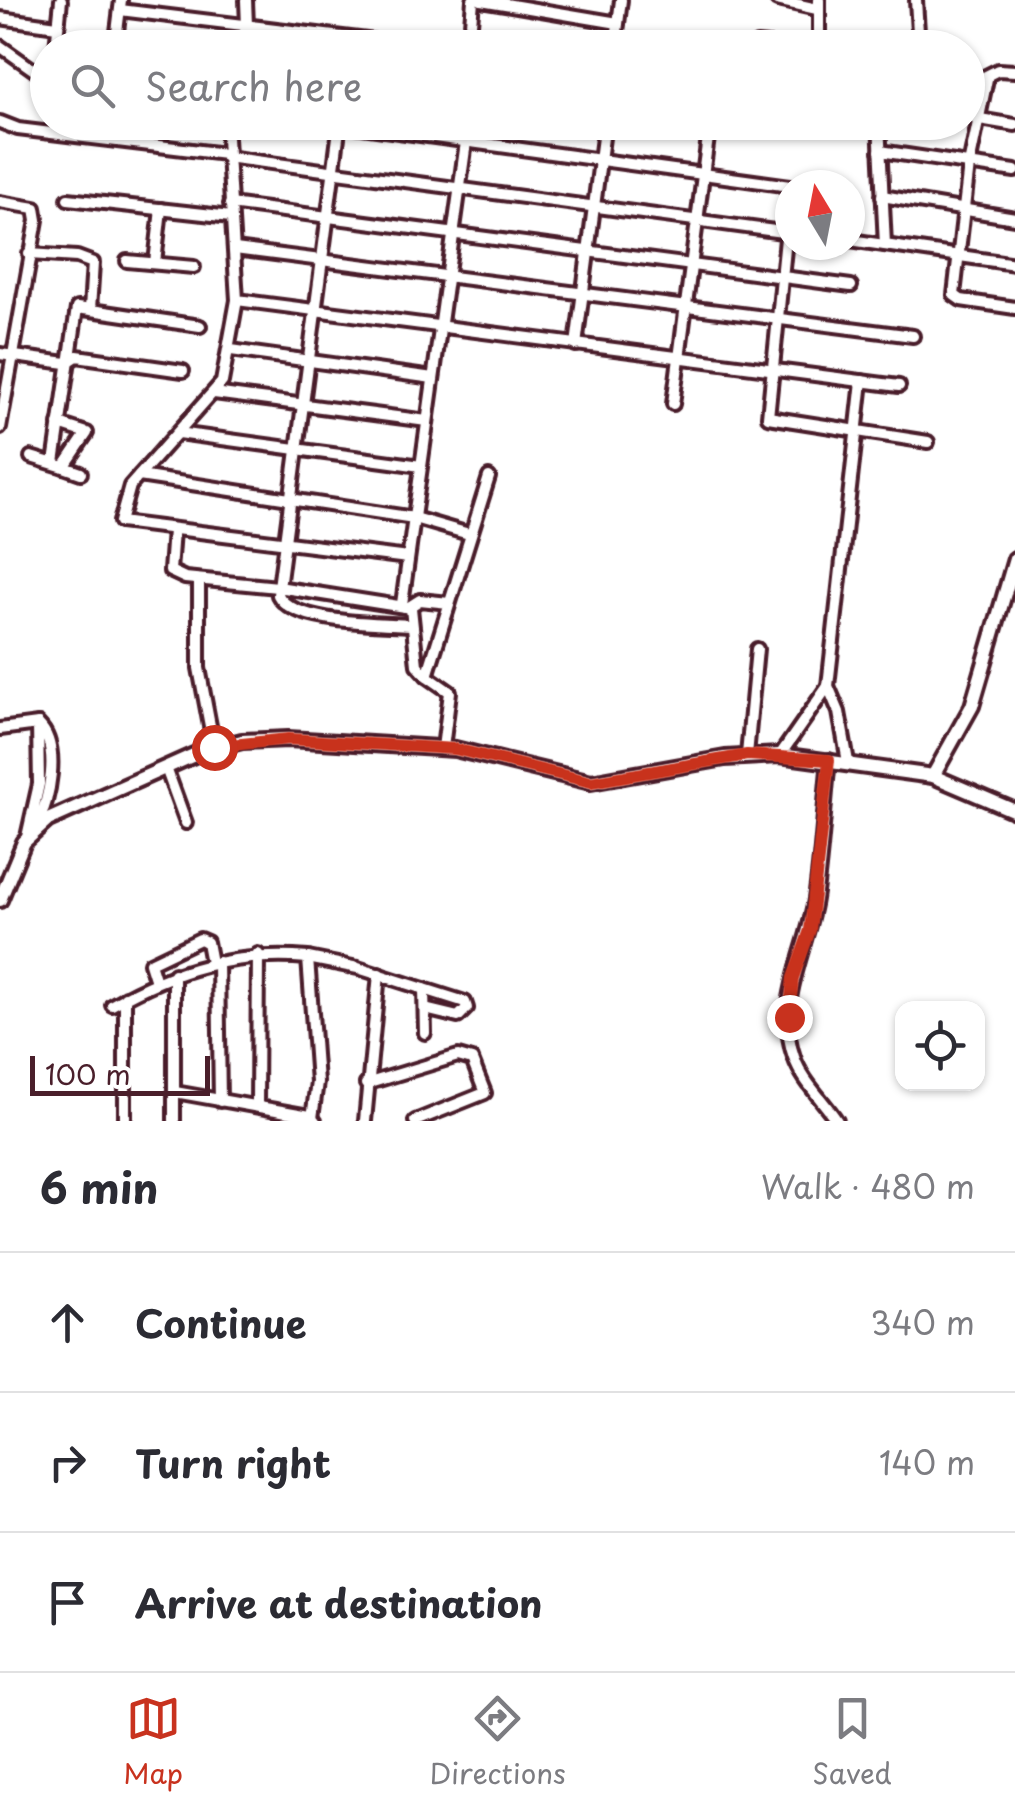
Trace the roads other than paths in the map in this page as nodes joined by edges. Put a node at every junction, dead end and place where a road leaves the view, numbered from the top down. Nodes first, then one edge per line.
1 (61, 0) edge
2 (246, 0) edge
3 (472, 0) edge
4 (482, 0) edge
5 (621, 0) edge
6 (777, 0) edge
7 (916, 0) edge
8 (120, 5) edge
9 (818, 5) edge
10 (0, 18) edge
11 (618, 23) junction
12 (57, 26) junction
13 (246, 26) junction
14 (57, 30) edge
15 (117, 30) edge
16 (245, 30) edge
17 (274, 30) edge
18 (470, 30) edge
19 (617, 30) edge
20 (819, 30) edge
21 (918, 30) edge
22 (2, 51) edge
23 (30, 69) edge
24 (1015, 72) edge
25 (987, 79) joint
26 (985, 85) edge
27 (985, 120) edge
28 (0, 122) edge
29 (1015, 125) edge
30 (30, 131) edge
31 (103, 140) edge
32 (226, 140) edge
33 (337, 140) edge
34 (455, 140) edge
35 (603, 140) edge
36 (708, 140) edge
37 (880, 140) edge
38 (971, 140) edge
39 (466, 142) junction
40 (880, 151) junction
41 (226, 156) junction
42 (600, 160) junction
43 (969, 165) junction
44 (333, 170) junction
45 (1015, 171) edge
46 (703, 175) junction
47 (775, 184) edge
48 (460, 187) junction
49 (882, 196) junction
50 (68, 198) dead end
51 (0, 202) edge
52 (230, 204) junction
53 (594, 206) junction
54 (161, 209) junction
55 (964, 209) junction
56 (232, 217) junction
57 (327, 217) junction
58 (1015, 218) edge
59 (698, 219) junction
60 (775, 231) edge
61 (453, 234) junction
62 (865, 242) edge
63 (880, 244) junction
64 (236, 249) junction
65 (588, 252) junction
66 (29, 254) junction
67 (957, 255) junction
68 (784, 260) edge
69 (128, 261) dead end
70 (321, 262) junction
71 (154, 263) junction
72 (1015, 264) edge
73 (692, 266) junction
74 (194, 267) dead end
75 (447, 278) junction
76 (782, 279) junction
77 (851, 286) dead end
78 (582, 295) junction
79 (237, 300) junction
80 (686, 308) junction
81 (1015, 308) edge
82 (90, 309) junction
83 (314, 312) junction
84 (776, 320) junction
85 (200, 326) dead end
86 (440, 328) junction
87 (913, 336) dead end
88 (576, 346) junction
89 (231, 350) junction
90 (5, 355) edge
91 (70, 358) junction
92 (679, 360) junction
93 (308, 361) junction
94 (774, 370) junction
95 (183, 371) dead end
96 (433, 378) junction
97 (862, 381) junction
98 (899, 386) dead end
99 (214, 393) junction
100 (673, 404) dead end
101 (302, 405) junction
102 (427, 421) junction
103 (60, 424) junction
104 (0, 428) edge
105 (856, 431) junction
106 (178, 433) junction
107 (928, 442) dead end
108 (296, 450) junction
109 (32, 457) dead end
110 (59, 465) junction
111 (421, 466) junction
112 (82, 473) dead end
113 (139, 476) junction
114 (489, 477) dead end
115 (290, 496) junction
116 (414, 518) junction
117 (172, 530) junction
118 (468, 534) junction
119 (284, 542) junction
120 (408, 558) junction
121 (1015, 559) edge
122 (200, 580) junction
123 (278, 587) junction
124 (449, 603) junction
125 (405, 605) junction
126 (412, 626) junction
127 (757, 648) dead end
128 (428, 676) junction
129 (828, 686) junction
130 (0, 729) edge
131 (214, 747) junction
132 (443, 748) junction
133 (747, 755) junction
134 (780, 755) junction
135 (829, 760) junction
136 (848, 762) junction
137 (166, 768) junction
138 (933, 776) junction
139 (1015, 811) edge
140 (186, 822) dead end
141 (32, 833) junction
142 (1, 896) edge
143 (258, 954) junction
144 (308, 958) junction
145 (215, 962) junction
146 (174, 974) junction
147 (378, 974) junction
148 (156, 982) junction
149 (424, 989) junction
150 (125, 997) junction
151 (112, 1005) dead end
152 (424, 1009) junction
153 (424, 1033) dead end
154 (366, 1084) junction
155 (175, 1092) junction
156 (220, 1102) junction
157 (257, 1104) junction
158 (314, 1119) edge
159 (125, 1121) edge
160 (174, 1121) edge
161 (365, 1121) edge
162 (416, 1121) edge
163 (837, 1121) edge

1 - 12 street
2 - 13 street
3 - 18 street
4 - 11 street
5 - 11 street
6 - 9 street
7 - 21 street
8 - 13 street
8 - 15 street
9 - 20 street
10 - 12 street
11 - 19 street
12 - 14 street
13 - 16 street
13 - 17 street
22 - 23 street
24 - 25 street
25 - 26 street
27 - 29 street
28 - 30 street
31 - 41 street
32 - 41 street
33 - 44 street
34 - 39 street
35 - 42 street
36 - 46 street
37 - 40 street
38 - 43 street
39 - 42 street
39 - 48 street
40 - 43 street
40 - 49 street
41 - 44 street
41 - 52 street
42 - 46 street
42 - 53 street
43 - 45 street
43 - 55 street
44 - 48 street
44 - 57 street
46 - 47 street
46 - 59 street
48 - 53 street
48 - 61 street
49 - 55 street
49 - 63 street
50 - 54 street
51 - 66 street
52 - 56 street
52 - 57 street
53 - 59 street
53 - 65 street
54 - 56 street
54 - 71 street
55 - 58 street
55 - 67 street
56 - 64 street
57 - 61 street
57 - 70 street
59 - 60 street
59 - 73 street
61 - 65 street
61 - 75 street
62 - 63 street
63 - 67 street
64 - 70 street
64 - 79 street
65 - 73 street
65 - 78 street
66 - 82 street
66 - 90 street
67 - 72 street
67 - 81 street
68 - 76 street
69 - 71 street
70 - 75 street
70 - 83 street
71 - 74 street
73 - 76 street
73 - 80 street
75 - 78 street
75 - 86 street
76 - 77 street
76 - 84 street
78 - 80 street
78 - 88 street
79 - 83 street
79 - 89 street
80 - 84 street
80 - 92 street
82 - 85 street
82 - 91 street
83 - 86 street
83 - 93 street
84 - 87 street
84 - 94 street
86 - 88 street
86 - 96 street
88 - 92 street
89 - 93 street
89 - 99 street
90 - 91 street
90 - 104 street
91 - 95 street
91 - 103 street
92 - 94 street
92 - 100 street
93 - 96 street
93 - 101 street
94 - 97 street
94 - 105 street
96 - 102 street
97 - 98 street
97 - 105 street
99 - 101 street
99 - 106 street
101 - 102 street
101 - 108 street
102 - 111 street
103 - 110 street
103 - 110 street
105 - 107 street
105 - 129 street
106 - 108 street
106 - 113 street
108 - 111 street
108 - 115 street
109 - 110 street
110 - 112 street
111 - 116 street
113 - 115 street
113 - 117 street
114 - 118 street
115 - 116 street
115 - 119 street
116 - 118 street
116 - 120 street
117 - 119 street
117 - 122 street
118 - 124 street
119 - 120 street
119 - 123 street
120 - 125 street
121 - 138 street
122 - 123 street
122 - 131 street
123 - 125 street
123 - 126 street
124 - 125 street
124 - 128 street
125 - 126 street
126 - 128 street
127 - 133 street
128 - 132 street
129 - 134 street
129 - 136 street
130 - 141 street
131 - 132 street
131 - 137 street
132 - 133 street
133 - 134 street
134 - 135 street
135 - 136 street
135 - 163 street
136 - 138 street
137 - 140 street
137 - 141 street
138 - 139 street
141 - 142 street
143 - 144 street
143 - 145 street
143 - 157 street
144 - 147 street
144 - 158 street
145 - 146 street
145 - 148 street
145 - 156 street
146 - 148 street
146 - 155 street
147 - 149 street
147 - 154 street
148 - 150 street
149 - 152 street
149 - 152 street
150 - 151 street
150 - 159 street
152 - 153 street
154 - 161 street
154 - 162 street
155 - 156 street
155 - 160 street
156 - 157 street
157 - 158 street

